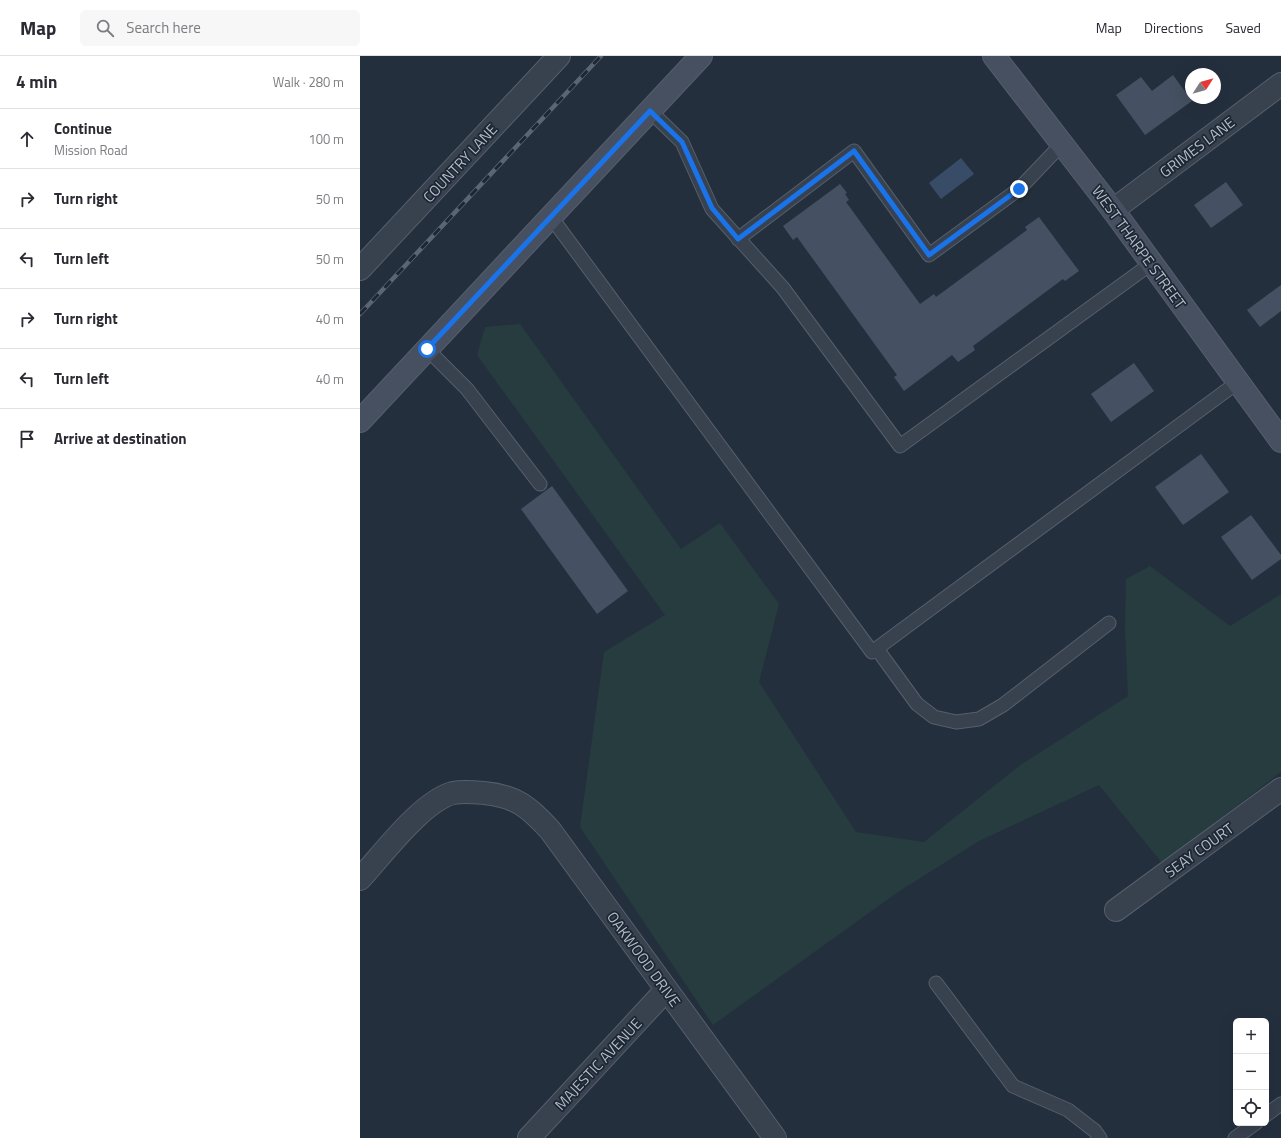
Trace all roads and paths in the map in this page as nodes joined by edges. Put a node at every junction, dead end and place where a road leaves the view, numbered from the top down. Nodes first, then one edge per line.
1 (559, 56) edge
2 (701, 56) edge
3 (994, 56) edge
4 (1281, 84) edge
5 (650, 111) junction
6 (1062, 144) junction
7 (1113, 210) junction
8 (551, 217) junction
9 (738, 239) junction
10 (1152, 263) junction
11 (360, 269) edge
12 (427, 349) junction
13 (1238, 382) junction
14 (360, 421) edge
15 (1281, 441) edge
16 (540, 484) dead end
17 (1109, 623) dead end
18 (877, 648) junction
19 (1281, 789) edge
20 (360, 879) edge
21 (1116, 910) dead end
22 (936, 983) dead end
23 (666, 990) junction
24 (1281, 1104) edge
25 (1269, 1113) edge
26 (1252, 1126) edge
27 (529, 1138) edge
28 (775, 1138) edge
29 (1100, 1138) edge
30 (1235, 1138) edge

1 - 11 street, COUNTRY LANE
2 - 5 main road
3 - 6 main road, WEST THARPE STREET
4 - 7 street, GRIMES LANE
5 - 8 main road
5 - 9 lane
6 - 7 main road, WEST THARPE STREET
6 - 9 lane
7 - 10 main road, WEST THARPE STREET
8 - 12 main road
8 - 18 lane
9 - 10 lane
10 - 13 main road, WEST THARPE STREET
12 - 14 main road
12 - 16 lane
13 - 15 main road, WEST THARPE STREET
13 - 18 lane
17 - 18 lane
19 - 21 street, SEAY COURT
20 - 23 street, OAKWOOD DRIVE
22 - 29 lane
23 - 27 street, MAJESTIC AVENUE
23 - 28 street, OAKWOOD DRIVE
24 - 25 lane
26 - 30 lane

